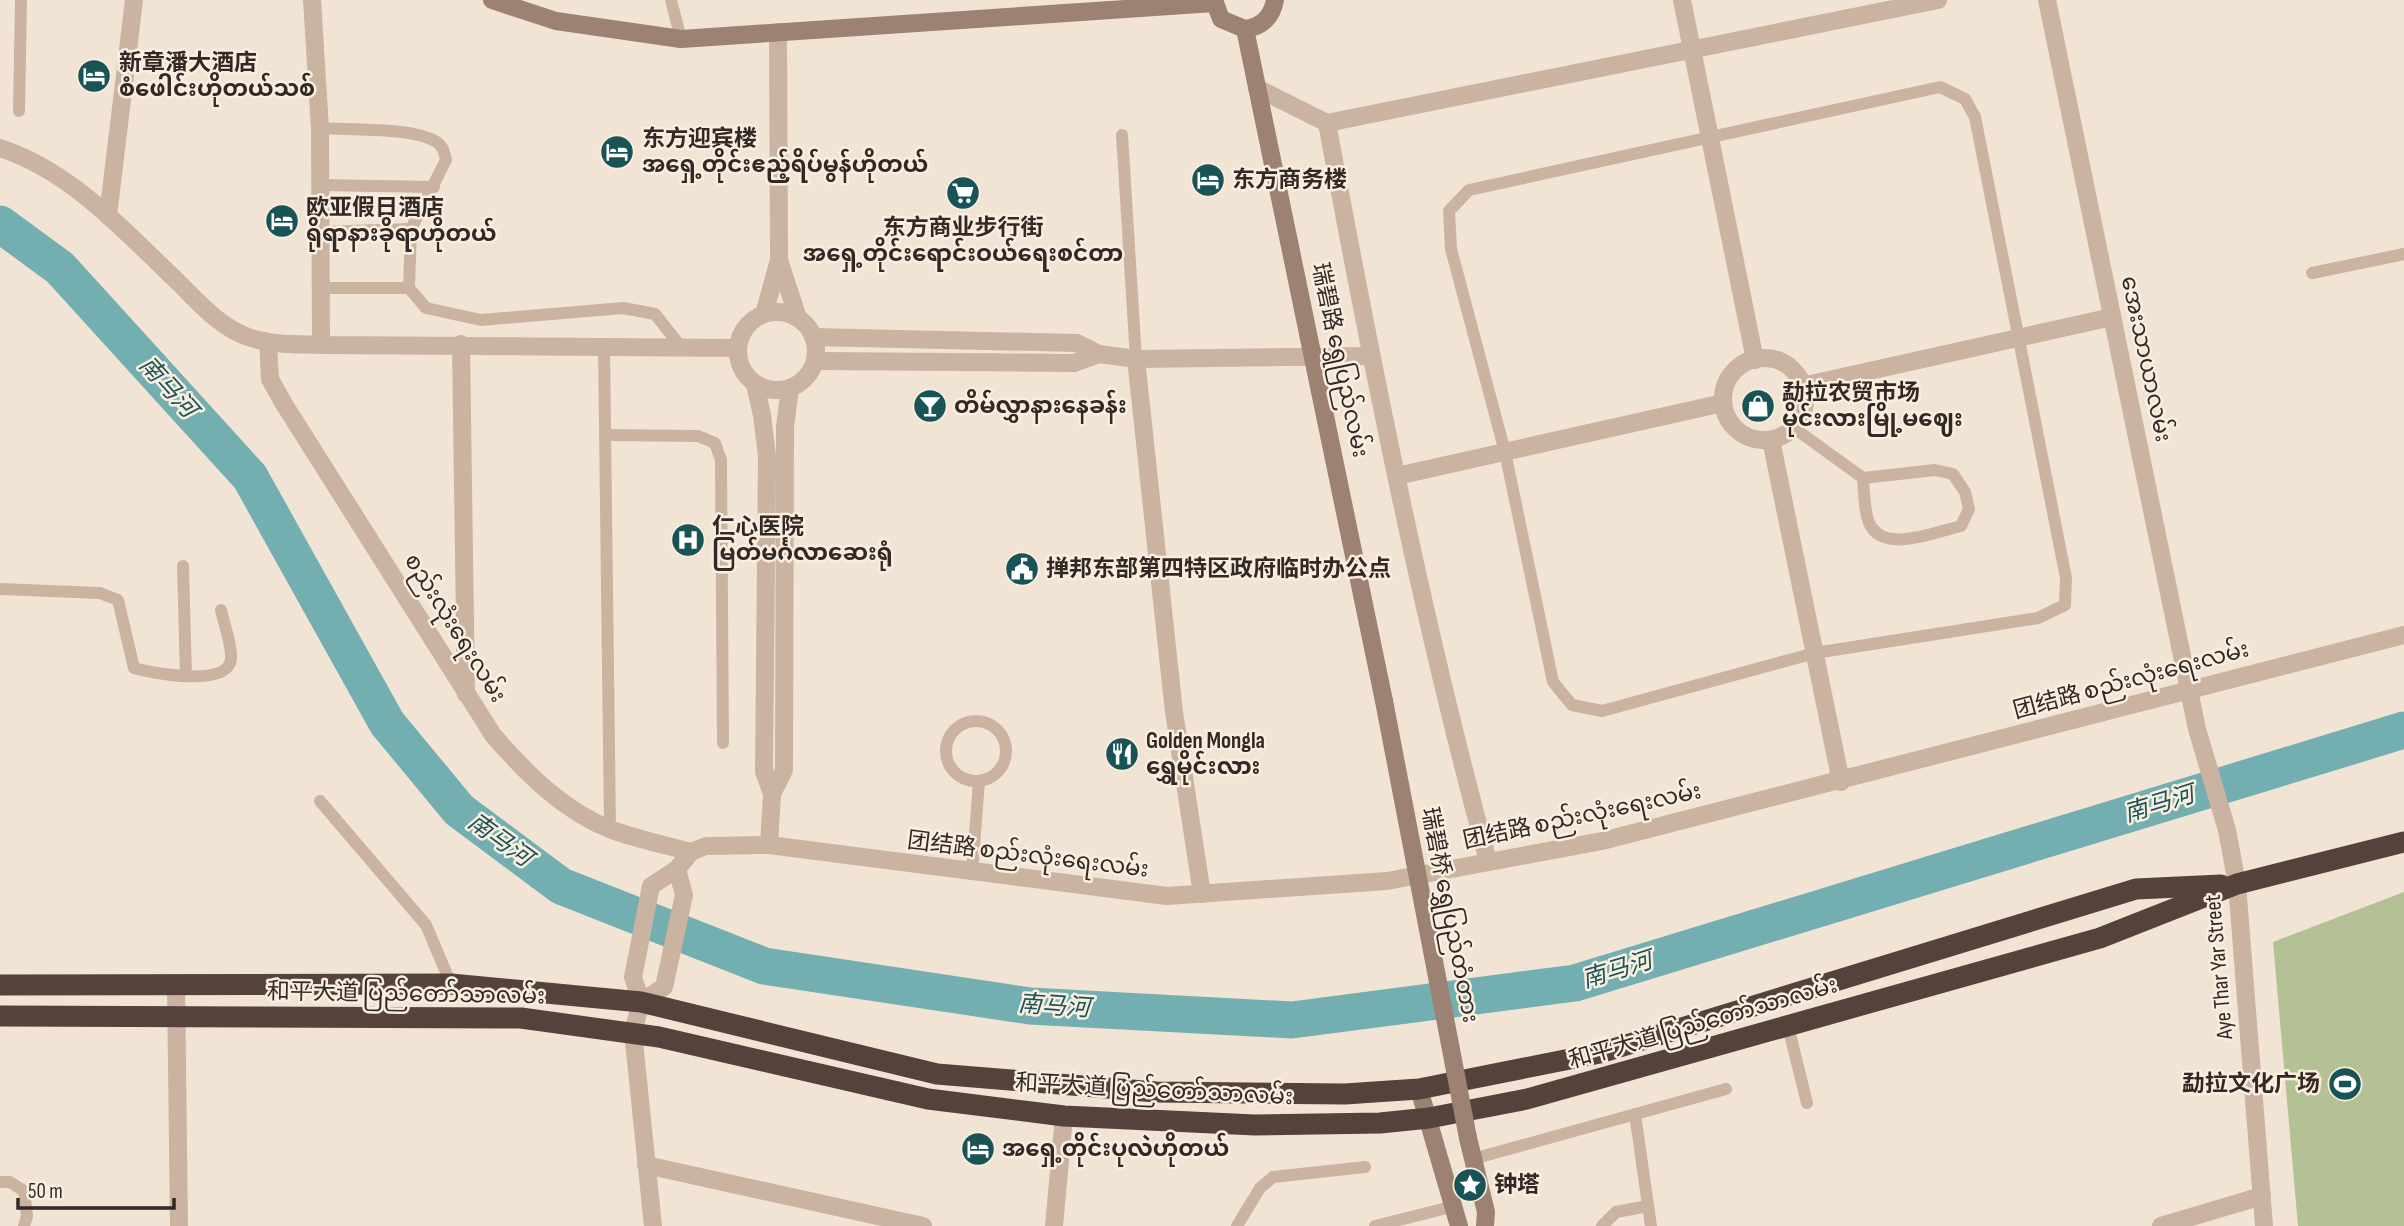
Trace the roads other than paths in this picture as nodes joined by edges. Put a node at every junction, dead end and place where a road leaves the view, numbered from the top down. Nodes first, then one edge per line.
1 (21, 0) edge
2 (134, 0) edge
3 (312, 0) edge
4 (492, 0) edge
5 (671, 0) edge
6 (1275, 0) edge
7 (1682, 0) edge
8 (1938, 0) edge
9 (2046, 0) edge
10 (1214, 2) edge
11 (1245, 29) junction
12 (778, 32) junction
13 (681, 39) junction
14 (1692, 50) junction
15 (1257, 88) junction
16 (19, 111) dead end
17 (1327, 123) junction
18 (320, 128) junction
19 (1122, 135) dead end
20 (1710, 139) junction
21 (0, 148) edge
22 (320, 185) junction
23 (434, 187) junction
24 (108, 216) junction
25 (411, 229) junction
26 (320, 232) junction
27 (2404, 254) edge
28 (779, 260) junction
29 (2312, 273) dead end
30 (321, 288) junction
31 (409, 288) junction
32 (764, 314) junction
33 (2112, 317) junction
34 (798, 318) junction
35 (813, 337) junction
36 (2021, 337) junction
37 (268, 342) junction
38 (461, 344) junction
39 (321, 345) junction
40 (604, 346) junction
41 (681, 347) junction
42 (738, 348) junction
43 (1099, 354) junction
44 (1314, 356) junction
45 (1370, 356) junction
46 (1136, 359) junction
47 (816, 360) junction
48 (1755, 360) junction
49 (755, 383) junction
50 (1802, 386) junction
51 (790, 388) junction
52 (1723, 403) junction
53 (1794, 428) junction
54 (605, 435) junction
55 (1772, 440) junction
56 (1505, 452) junction
57 (1397, 476) junction
58 (1863, 478) junction
59 (183, 566) dead end
60 (0, 589) edge
61 (221, 610) dead end
62 (2404, 635) edge
63 (1815, 653) junction
64 (186, 676) junction
65 (2189, 690) junction
66 (466, 696) junction
67 (1384, 701) joint
68 (2197, 729) joint
69 (723, 743) dead end
70 (979, 781) junction
71 (1841, 782) junction
72 (772, 794) junction
73 (320, 801) dead end
74 (610, 829) junction
75 (2404, 842) edge
76 (769, 845) junction
77 (691, 852) junction
78 (1488, 861) junction
79 (677, 869) junction
80 (972, 873) junction
81 (2237, 884) junction
82 (1202, 894) junction
83 (451, 984) junction
84 (0, 985) edge
85 (176, 986) junction
86 (642, 1002) junction
87 (0, 1016) edge
88 (179, 1017) junction
89 (1788, 1026) junction
90 (632, 1032) junction
91 (1419, 1089) junction
92 (1726, 1089) dead end
93 (1807, 1103) dead end
94 (1635, 1114) junction
95 (1064, 1116) junction
96 (1429, 1118) junction
97 (1473, 1159) junction
98 (646, 1165) junction
99 (1365, 1167) dead end
100 (0, 1182) edge
101 (2262, 1196) junction
102 (1648, 1206) junction
103 (1451, 1207) junction
104 (24, 1226) edge
105 (180, 1226) edge
106 (653, 1226) edge
107 (923, 1226) edge
108 (1054, 1226) edge
109 (1237, 1226) edge
110 (1375, 1226) edge
111 (1459, 1226) edge
112 (1485, 1226) edge
113 (1602, 1226) edge
114 (1651, 1226) edge
115 (2161, 1226) edge
116 (2264, 1226) edge

1 - 16 lane
2 - 24 street
3 - 18 street
4 - 13 street
5 - 13 lane
6 - 11 street
7 - 14 street
8 - 14 street
9 - 33 street, အေးသာယာလမ်း
10 - 11 street
10 - 12 street
11 - 15 street, 瑞碧路 ရွှေပြည်လမ်း
12 - 13 street
12 - 28 street
14 - 17 street
14 - 20 street
15 - 17 street
15 - 44 street, 瑞碧路 ရွှေပြည်လမ်း
17 - 45 street
18 - 22 street
18 - 23 lane
19 - 46 lane
20 - 36 lane
20 - 48 street
20 - 56 lane
21 - 24 street
22 - 23 lane
22 - 26 street
23 - 25 lane
24 - 37 street
25 - 26 lane
25 - 31 lane
26 - 30 street
27 - 29 lane
28 - 32 street
28 - 34 street
30 - 31 lane
30 - 39 street
31 - 41 lane
32 - 34 street
32 - 42 street
33 - 36 street
33 - 65 street, အေးသာယာလမ်း
34 - 35 street
35 - 43 street
35 - 47 street
36 - 50 street
36 - 63 lane
37 - 39 street
37 - 66 street, စည်းလုံးရေးလမ်း
38 - 39 street
38 - 40 street
38 - 66 street
40 - 41 street
40 - 54 lane
41 - 42 street
42 - 49 street
43 - 46 street
43 - 47 street
44 - 45 street
44 - 46 street
44 - 67 street, 瑞碧路 ရွှေပြည်လမ်း
45 - 57 street
46 - 82 street
47 - 51 street
48 - 50 street
48 - 52 street
49 - 51 street
49 - 72 street
50 - 53 street
51 - 72 street
52 - 55 street
52 - 56 street
53 - 55 street
53 - 58 lane
54 - 69 lane
54 - 74 lane
55 - 63 street
56 - 57 street
56 - 63 lane
57 - 78 street
58 - 58 lane
59 - 64 lane
60 - 64 lane
61 - 64 lane
62 - 65 street, 团结路 စည်းလုံးရေးလမ်း
63 - 71 street
65 - 68 street, အေးသာယာလမ်း
65 - 71 street, 团结路 စည်းလုံးရေးလမ်း
66 - 74 street, စည်းလုံးရေးလမ်း
67 - 97 street, 瑞碧桥 ရွှေပြည်တံတား, bridge
68 - 81 street, Aye Thar Yar Street
70 - 70 lane
70 - 80 lane
71 - 78 street, 团结路 စည်းလုံးရေးလမ်း
72 - 76 street
73 - 83 lane
74 - 77 street, စည်းလုံးရေးလမ်း
75 - 81 highway, 和平大道 ပြည်တော်သာလမ်း
76 - 77 street, 团结路 စည်းလုံးရေးလမ်း
76 - 80 street, 团结路 စည်းလုံးရေးလမ်း
77 - 79 street
78 - 82 street, 团结路 စည်းလုံးရေးလမ်း
79 - 86 street
79 - 86 street
80 - 82 street, 团结路 စည်းလုံးရေးလမ်း
81 - 89 highway, 和平大道 ပြည်တော်သာလမ်း
81 - 91 highway, 和平大道 ပြည်တော်သာလမ်း
81 - 101 street, Aye Thar Yar Street
83 - 85 highway, 和平大道 ပြည်တော်သာလမ်း
83 - 86 highway, 和平大道 ပြည်တော်သာလမ်း
84 - 85 highway, 和平大道 ပြည်တော်သာလမ်း
85 - 88 street
86 - 90 street
86 - 91 highway, 和平大道 ပြည်တော်သာလမ်း
87 - 88 highway, 和平大道 ပြည်တော်သာလမ်း
88 - 90 highway, 和平大道 ပြည်တော်သာလမ်း
88 - 105 street
89 - 93 lane
89 - 96 highway, 和平大道 ပြည်တော်သာလမ်း
90 - 95 highway, 和平大道 ပြည်တော်သာလမ်း
90 - 98 street
91 - 96 street
92 - 94 lane
94 - 97 lane
94 - 102 lane
95 - 96 highway, 和平大道 ပြည်တော်သာလမ်း
95 - 108 street
96 - 103 street
97 - 112 street
98 - 106 street
98 - 107 street
99 - 109 lane
100 - 104 lane
101 - 115 street
101 - 116 street, Aye Thar Yar Street
102 - 113 lane
102 - 114 lane
103 - 110 lane
103 - 111 street

